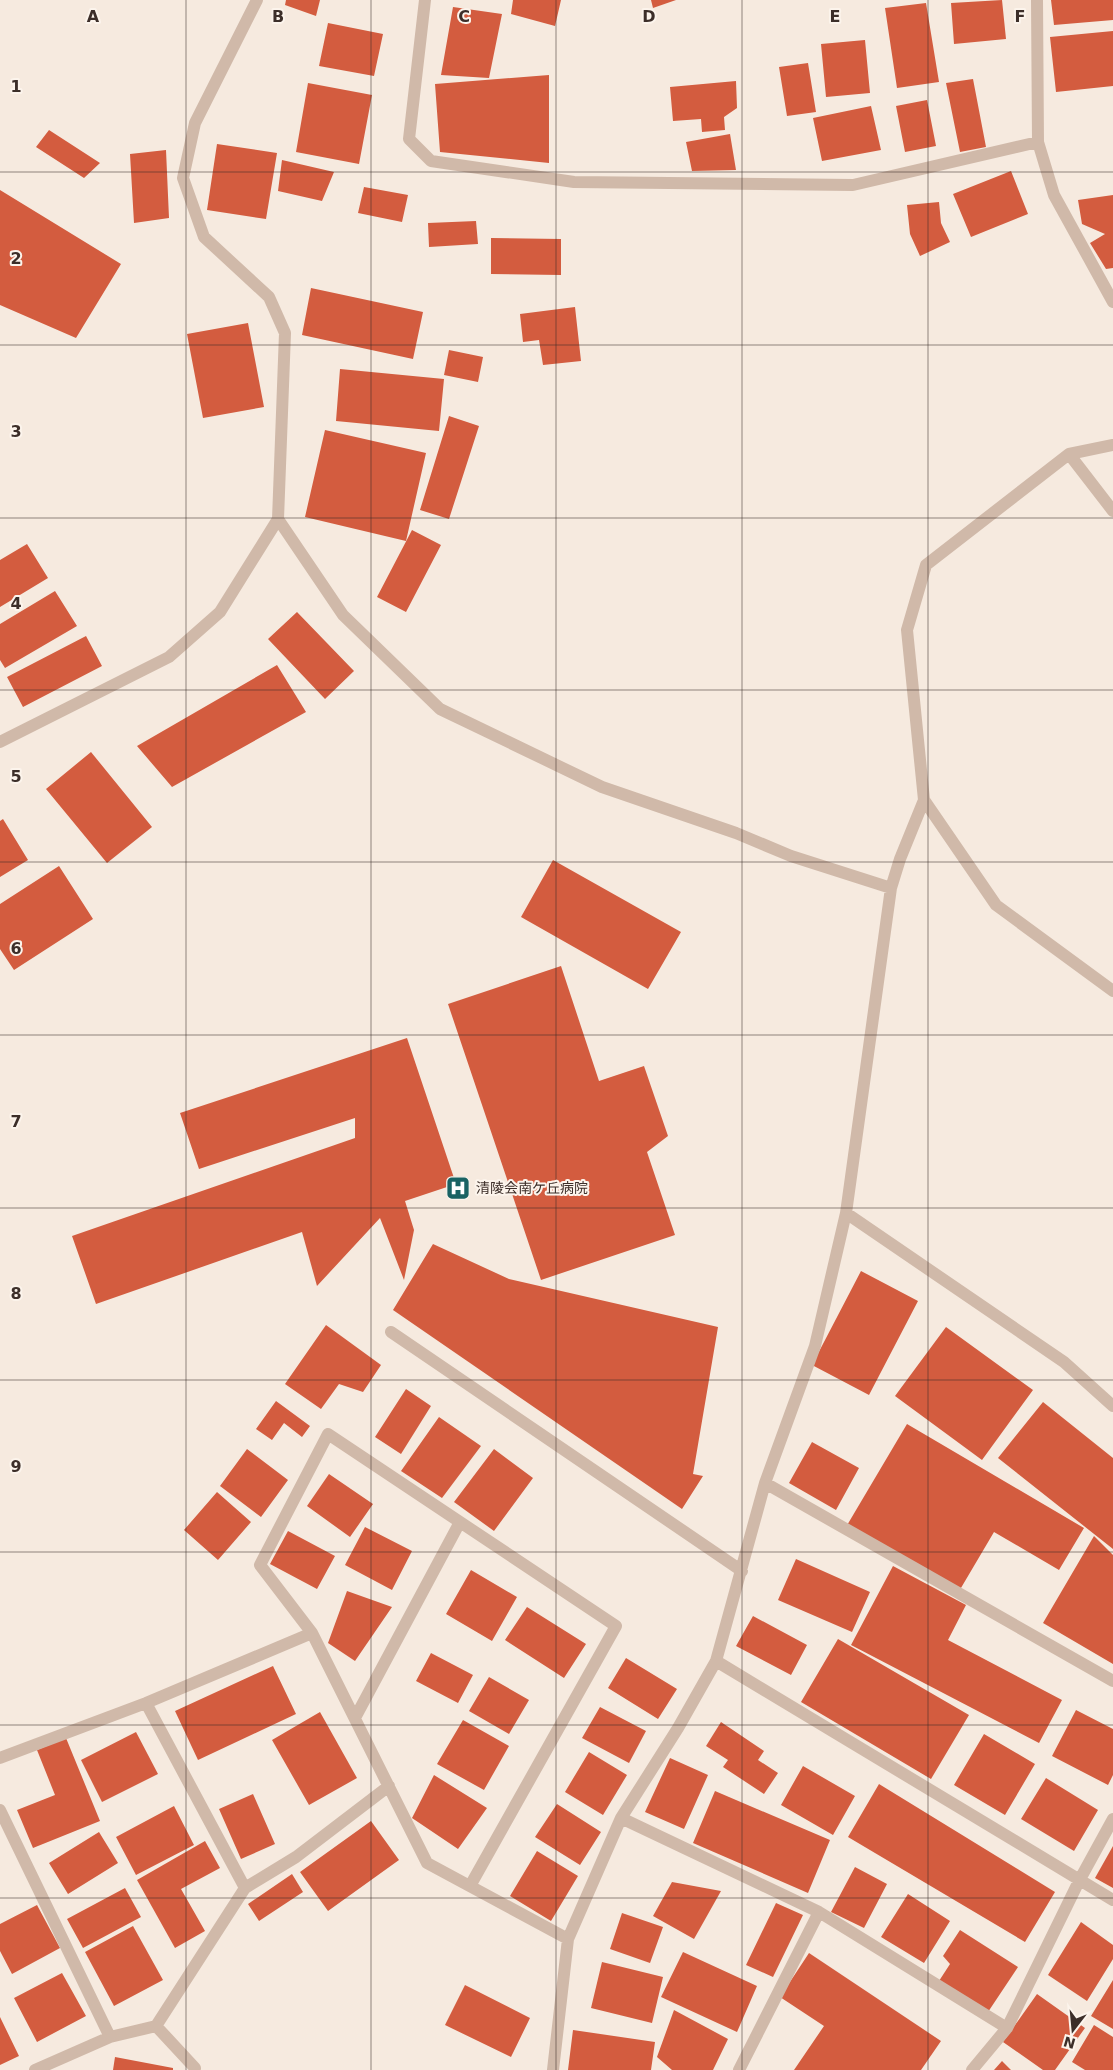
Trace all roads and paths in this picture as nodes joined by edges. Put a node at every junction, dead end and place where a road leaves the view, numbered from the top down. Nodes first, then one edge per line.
1 (257, 0) edge
2 (425, 0) edge
3 (1037, 0) edge
4 (1038, 142) junction
5 (1113, 302) edge
6 (1113, 446) edge
7 (1069, 454) junction
8 (1113, 511) edge
9 (278, 519) junction
10 (0, 742) edge
11 (924, 800) junction
12 (891, 888) junction
13 (1113, 990) edge
14 (846, 1213) junction
15 (391, 1332) dead end
16 (1113, 1406) edge
17 (765, 1483) junction
18 (460, 1522) junction
19 (742, 1570) junction
20 (312, 1633) junction
21 (716, 1661) junction
22 (1113, 1682) edge
23 (146, 1703) junction
24 (355, 1718) junction
25 (0, 1758) edge
26 (389, 1786) junction
27 (0, 1810) edge
28 (621, 1818) junction
29 (1113, 1819) edge
30 (1079, 1881) junction
31 (470, 1886) junction
32 (245, 1888) junction
33 (1113, 1900) edge
34 (819, 1912) junction
35 (568, 1939) junction
36 (156, 2026) junction
37 (1007, 2028) junction
38 (110, 2037) junction
39 (195, 2069) edge
40 (35, 2070) edge
41 (554, 2070) edge
42 (739, 2070) edge
43 (972, 2070) edge

1 - 9 street
2 - 4 street
3 - 4 street
4 - 5 street
6 - 7 street
7 - 8 street
7 - 11 street
9 - 10 street
9 - 12 street
11 - 12 street
11 - 13 street
12 - 14 street
14 - 16 street
14 - 17 street
15 - 19 street
17 - 19 street
17 - 22 street
18 - 20 street
18 - 24 street
18 - 31 street
19 - 21 street
20 - 23 street
20 - 24 street
21 - 28 street
21 - 30 street
23 - 25 street
23 - 32 street
24 - 26 street
26 - 31 street
26 - 32 street
27 - 38 street
28 - 34 street
28 - 35 street
29 - 30 street
30 - 33 street
30 - 37 street
31 - 35 street
32 - 36 street
34 - 37 street
34 - 42 street
35 - 41 street
36 - 38 street
36 - 39 street
37 - 43 street
38 - 40 street

